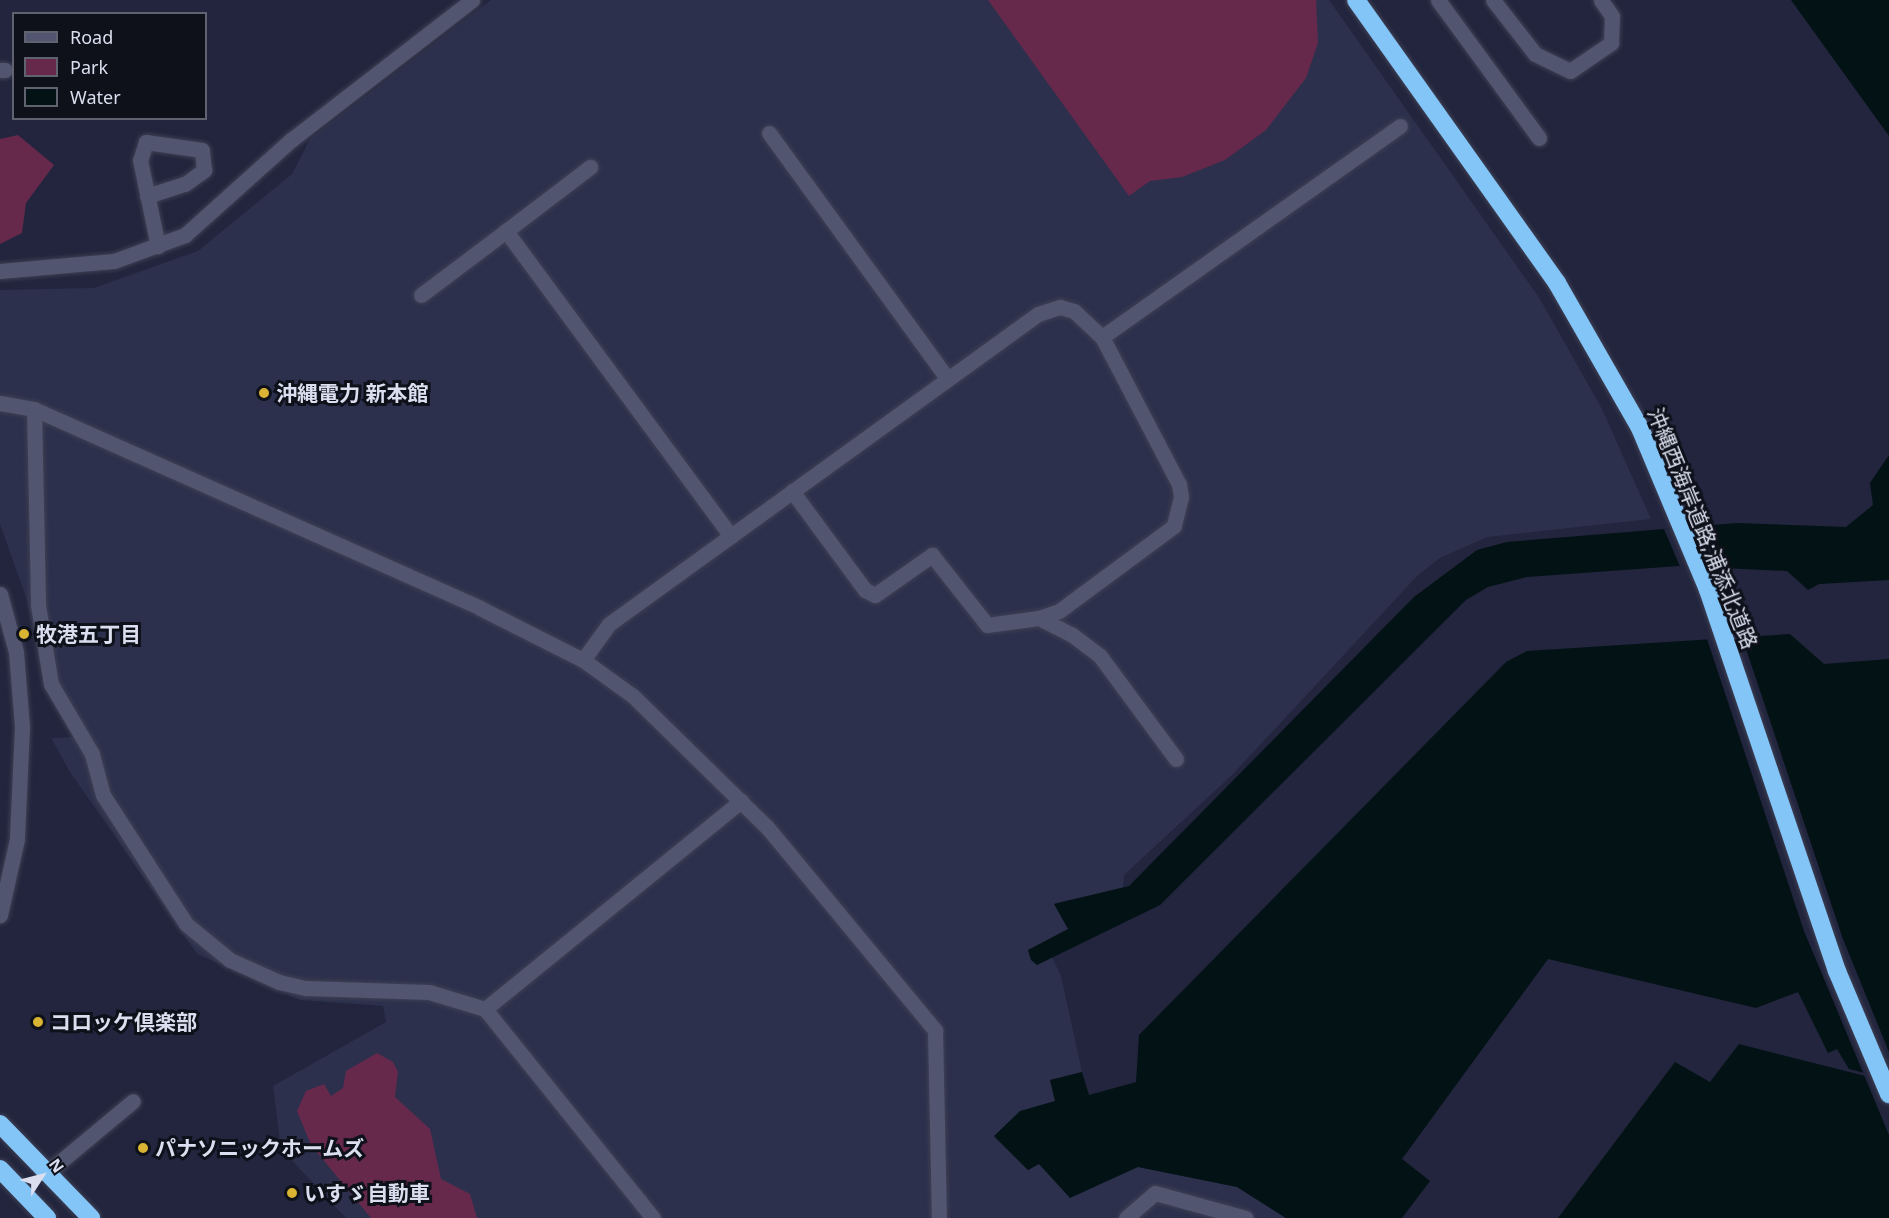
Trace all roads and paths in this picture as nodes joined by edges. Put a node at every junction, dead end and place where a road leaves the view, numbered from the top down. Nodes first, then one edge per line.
1 (472, 0) edge
2 (1356, 0) edge
3 (1438, 0) edge
4 (1493, 0) edge
5 (1601, 0) edge
6 (1400, 126) dead end
7 (769, 133) dead end
8 (1539, 138) dead end
9 (590, 167) dead end
10 (147, 196) junction
11 (506, 231) junction
12 (158, 246) junction
13 (0, 271) edge
14 (421, 294) dead end
15 (1102, 337) junction
16 (948, 379) junction
17 (0, 403) edge
18 (34, 409) junction
19 (792, 491) junction
20 (731, 536) junction
21 (0, 594) edge
22 (1039, 618) junction
23 (583, 660) junction
24 (1176, 759) dead end
25 (741, 801) junction
26 (0, 915) edge
27 (485, 1009) junction
28 (1889, 1094) edge
29 (133, 1101) dead end
30 (0, 1124) edge
31 (0, 1169) edge
32 (49, 1171) junction
33 (83, 1215) edge
34 (46, 1218) edge
35 (653, 1218) edge
36 (939, 1218) edge
37 (1126, 1218) edge
38 (1246, 1218) edge

1 - 12 street
2 - 28 highway, 沖縄西海岸道路;浦添北道路
3 - 8 street
4 - 5 street
6 - 15 street
7 - 16 street
9 - 11 street
10 - 10 street
10 - 12 street
11 - 14 street
11 - 20 street
12 - 13 street
15 - 16 street
15 - 22 street
16 - 19 street
17 - 18 street
18 - 23 street
18 - 27 street
19 - 20 street
19 - 22 street
20 - 23 street
21 - 26 street
22 - 24 street
23 - 25 street
25 - 27 street
25 - 36 street
27 - 35 street
29 - 32 street
30 - 32 highway
31 - 34 highway
32 - 33 highway
37 - 38 street

